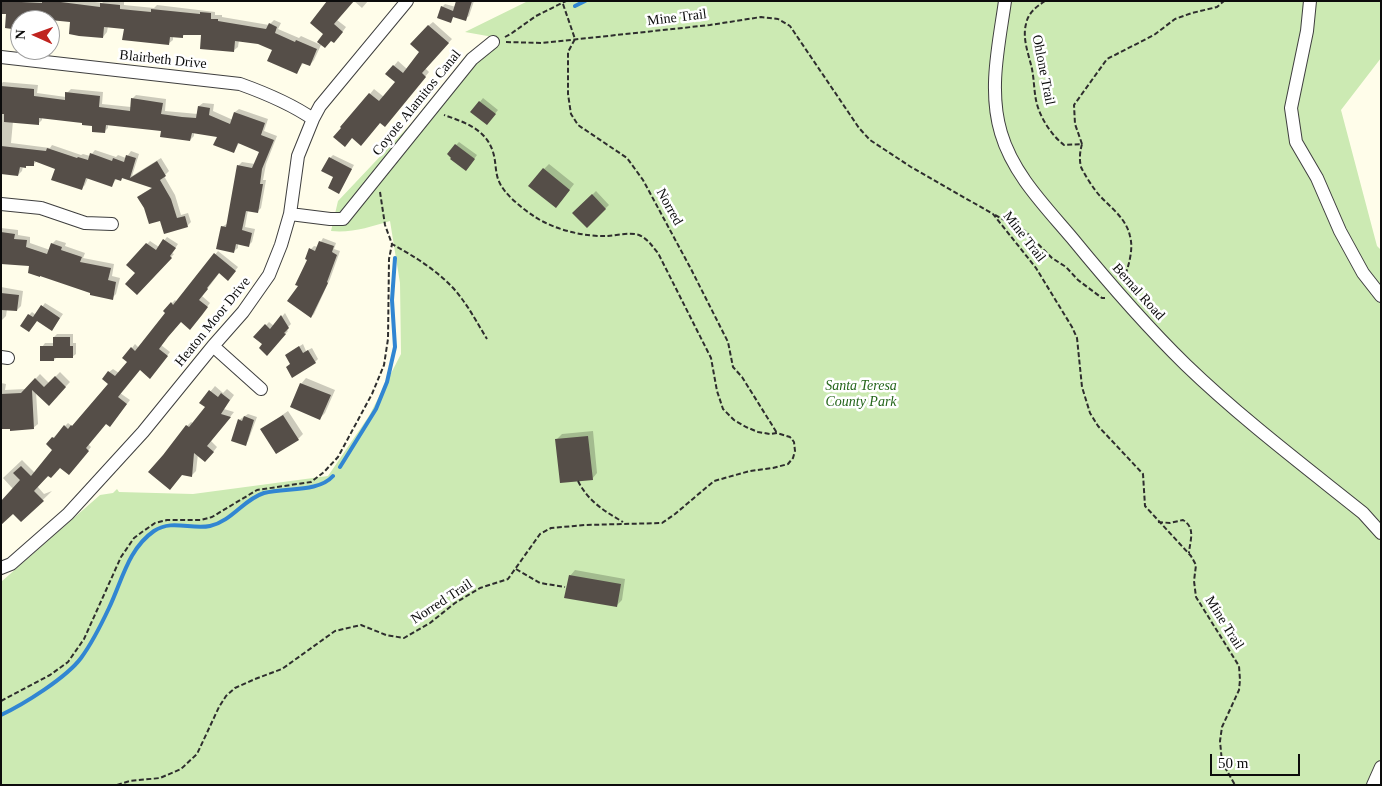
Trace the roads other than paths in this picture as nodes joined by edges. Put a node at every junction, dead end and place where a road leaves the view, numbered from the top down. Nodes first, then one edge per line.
1 (407, 1) edge
2 (1006, 1) edge
3 (1310, 1) edge
4 (493, 42) road end
5 (1, 57) edge
6 (313, 119) junction
7 (1, 204) edge
8 (290, 214) junction
9 (112, 224) dead end
10 (1381, 296) edge
11 (213, 346) junction
12 (261, 390) dead end
13 (1381, 533) edge
14 (1, 568) edge
15 (1381, 767) edge
16 (1373, 785) edge

1 - 6 street, Heaton Moor Drive
2 - 13 street, Bernal Road
3 - 10 street
4 - 8 street, Coyote Alamitos Canal
5 - 6 street, Blairbeth Drive
6 - 8 street, Heaton Moor Drive
7 - 9 street
8 - 11 street, Heaton Moor Drive
11 - 12 street
11 - 14 street, Heaton Moor Drive
15 - 16 street

